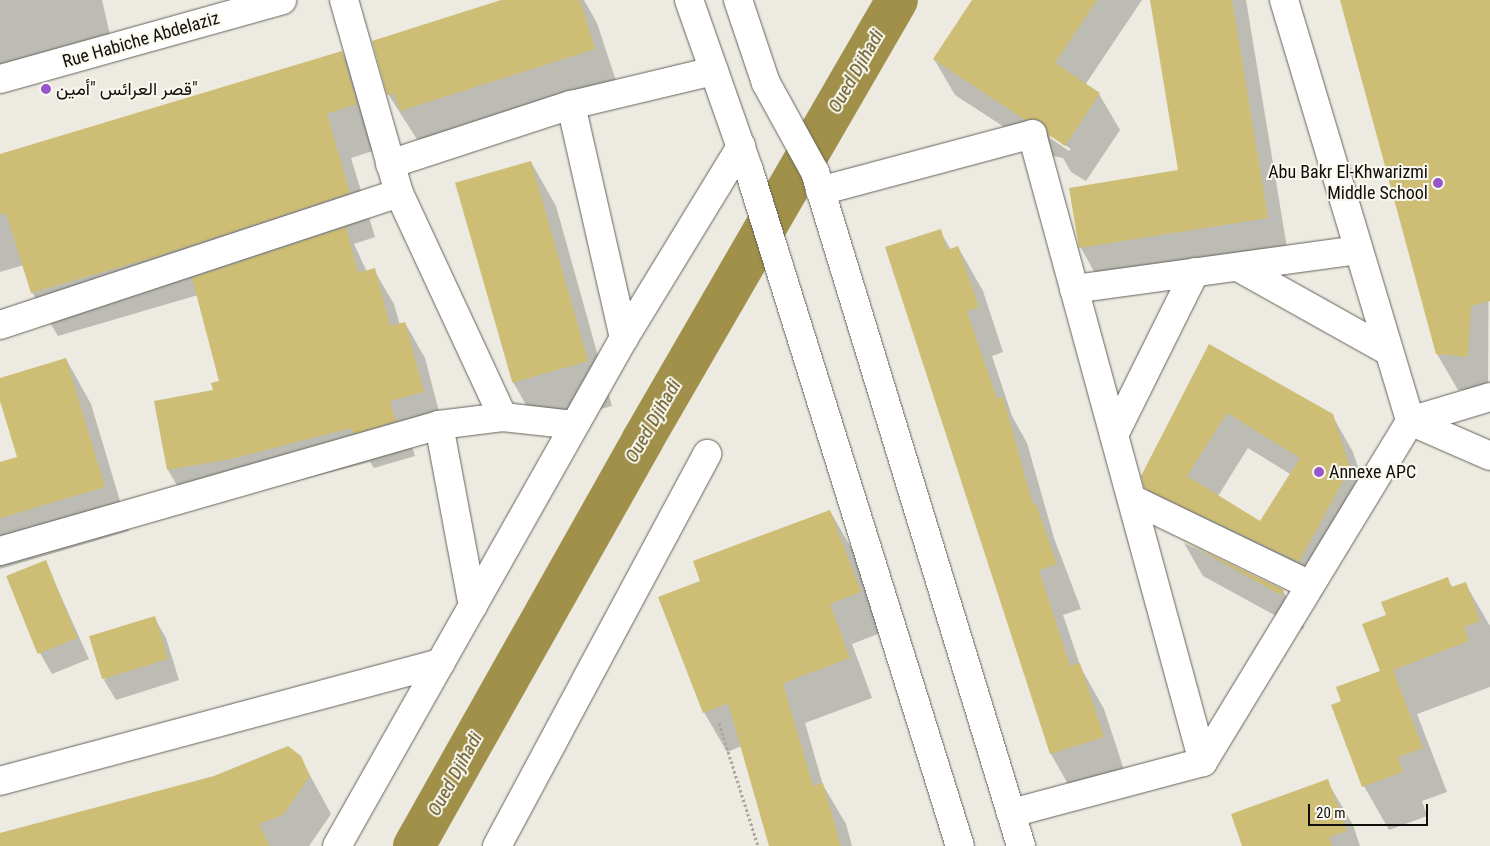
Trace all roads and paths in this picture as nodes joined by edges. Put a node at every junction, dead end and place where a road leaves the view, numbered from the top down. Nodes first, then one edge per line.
1 (282, 0) edge
2 (344, 0) edge
3 (689, 0) edge
4 (738, 0) edge
5 (1284, 0) edge
6 (714, 71) junction
7 (0, 79) edge
8 (571, 105) junction
9 (745, 158) junction
10 (390, 164) junction
11 (818, 181) junction
12 (400, 193) junction
13 (1358, 250) junction
14 (1238, 267) junction
15 (1195, 272) junction
16 (1074, 289) junction
17 (0, 325) edge
18 (624, 338) junction
19 (1388, 351) junction
20 (1490, 397) edge
21 (504, 417) junction
22 (1410, 422) junction
23 (439, 425) junction
24 (574, 425) junction
25 (1114, 435) junction
26 (707, 454) dead end
27 (1490, 456) edge
28 (1132, 499) junction
29 (0, 551) edge
30 (1310, 585) junction
31 (473, 606) junction
32 (440, 663) junction
33 (719, 723) dead end
34 (1202, 762) junction
35 (0, 781) edge
36 (1011, 813) junction
37 (337, 846) edge
38 (497, 846) edge
39 (758, 846) edge
40 (960, 846) edge
41 (1021, 846) edge

1 - 7 street, Rue Habiche Abdelaziz
2 - 10 street
3 - 6 street
4 - 11 street
5 - 13 street
6 - 8 street
6 - 9 street
8 - 10 street
8 - 18 street
9 - 18 street
9 - 40 street
10 - 12 street
11 - 16 street
11 - 36 street
12 - 17 street
12 - 21 street
13 - 14 street
13 - 19 street
14 - 15 street
14 - 19 street
15 - 16 street
15 - 25 street
16 - 25 street
18 - 24 street
19 - 22 street
20 - 22 street
21 - 23 street
21 - 24 street
22 - 27 street
22 - 30 street
23 - 29 street
23 - 31 street
24 - 31 street
25 - 28 street
26 - 38 street
28 - 30 street
28 - 34 street
30 - 34 street
31 - 32 street
32 - 35 street
32 - 37 street
33 - 39 path
34 - 36 street
36 - 41 street

